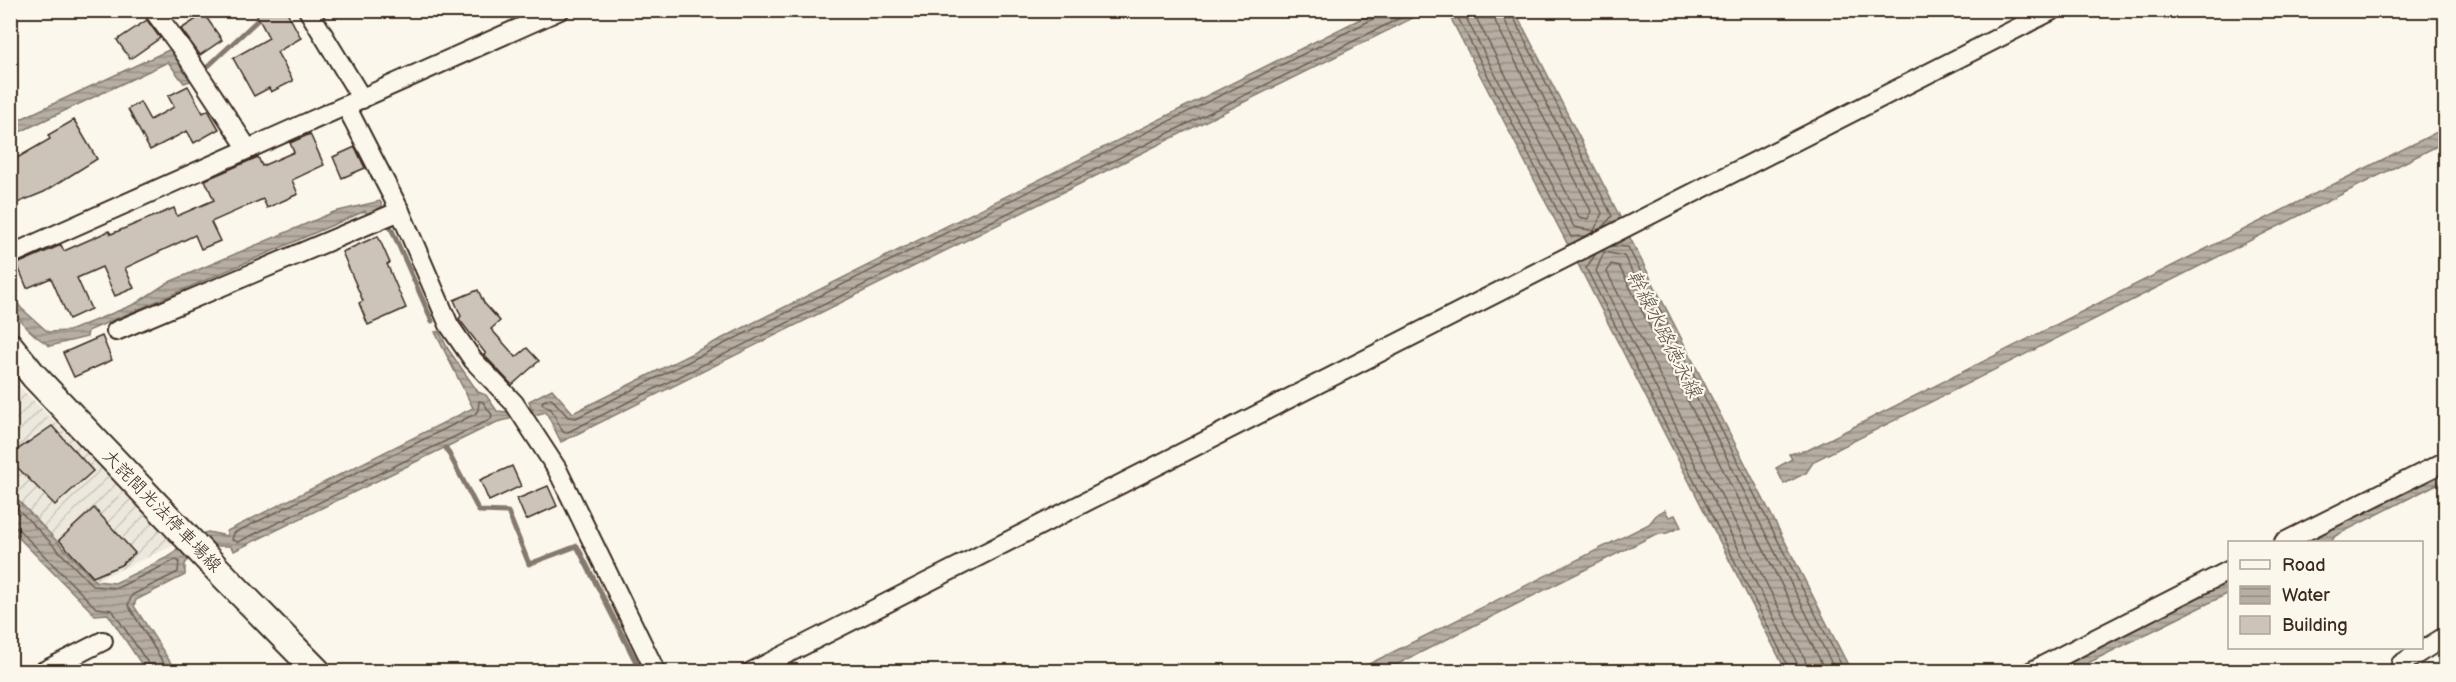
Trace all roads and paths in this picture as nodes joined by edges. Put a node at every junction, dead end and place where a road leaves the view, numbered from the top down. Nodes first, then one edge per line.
1 (153, 10) edge
2 (308, 10) edge
3 (560, 10) edge
4 (2053, 10) edge
5 (354, 103) junction
6 (248, 149) junction
7 (400, 211) junction
8 (10, 255) edge
9 (116, 331) dead end
10 (10, 346) edge
11 (2445, 461) edge
12 (2288, 541) edge
13 (2228, 571) edge
14 (2445, 636) edge
15 (103, 641) dead end
16 (2401, 664) dead end
17 (42, 672) edge
18 (318, 672) edge
19 (656, 672) edge
20 (751, 672) edge
21 (2030, 672) edge

1 - 6 street
2 - 5 street
3 - 5 street
4 - 20 street
5 - 6 street
5 - 7 street
6 - 8 street
7 - 9 street
7 - 19 street
10 - 18 main road, 大詫間光法停車場線
11 - 12 street
13 - 21 street
14 - 16 street
15 - 17 street

